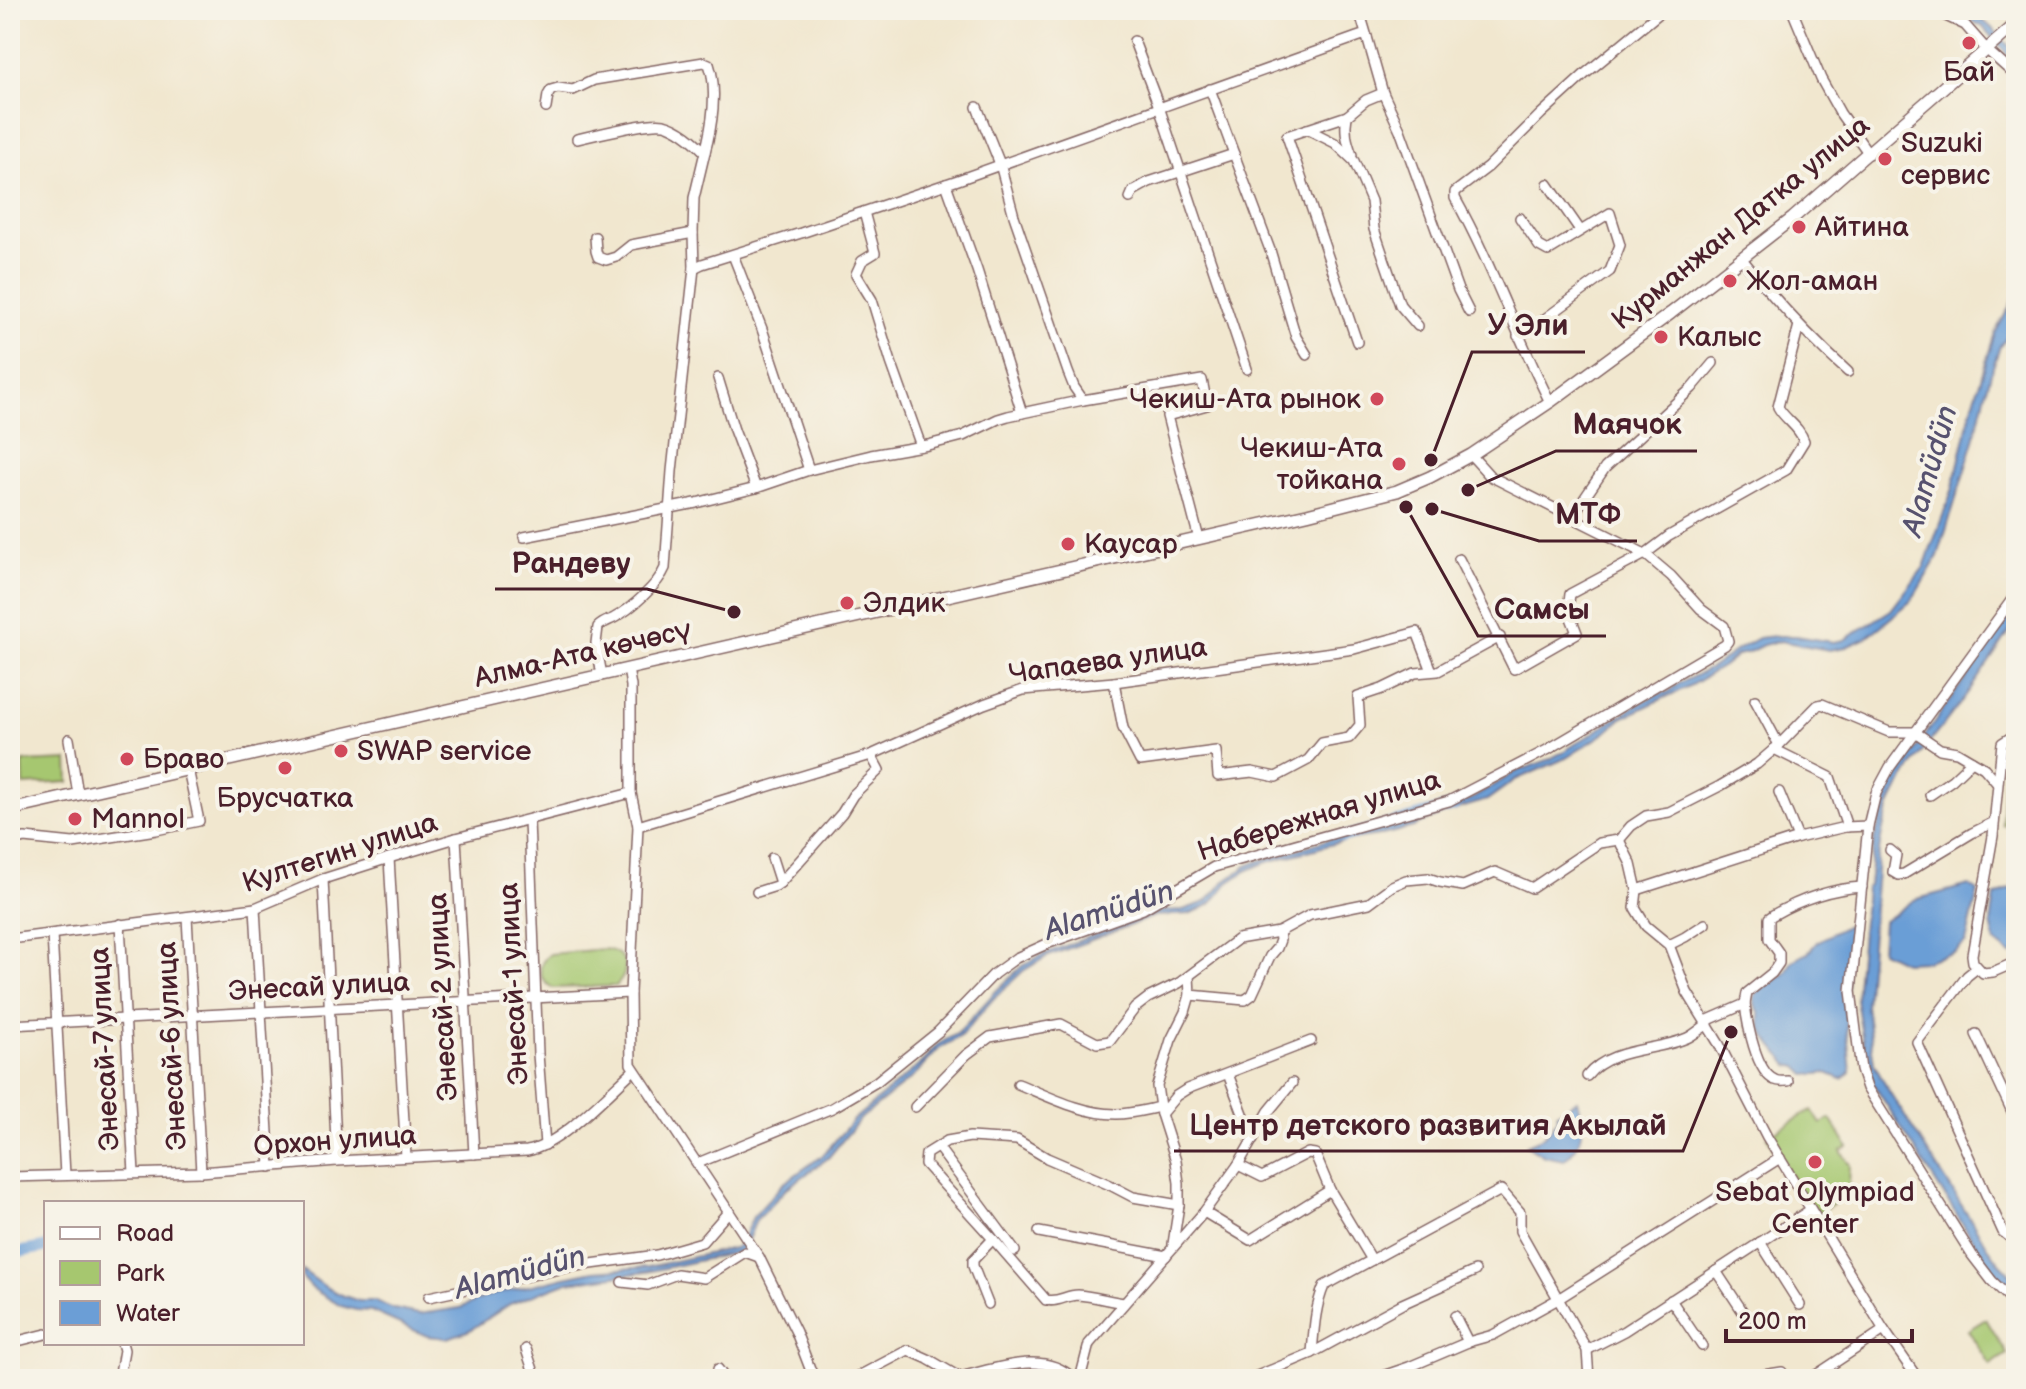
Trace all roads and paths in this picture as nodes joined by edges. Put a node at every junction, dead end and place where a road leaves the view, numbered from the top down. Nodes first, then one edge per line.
1 (1359, 10) edge
2 (1663, 10) edge
3 (1792, 10) edge
4 (1933, 10) edge
5 (2016, 24) edge
6 (1367, 37) junction
7 (1134, 41) dead end
8 (1987, 50) junction
9 (2016, 76) edge
10 (1210, 89) junction
11 (1383, 93) junction
12 (977, 107) dead end
13 (1159, 107) junction
14 (546, 108) dead end
15 (1347, 116) junction
16 (1307, 129) junction
17 (577, 139) dead end
18 (705, 152) junction
19 (1234, 154) junction
20 (1869, 154) junction
21 (1354, 161) junction
22 (1000, 164) junction
23 (1181, 172) junction
24 (946, 184) junction
25 (1548, 184) dead end
26 (1130, 198) dead end
27 (864, 212) junction
28 (1520, 218) dead end
29 (1580, 230) junction
30 (693, 233) junction
31 (595, 237) dead end
32 (733, 255) junction
33 (1742, 259) junction
34 (694, 268) junction
35 (1469, 312) dead end
36 (1799, 325) junction
37 (1418, 326) dead end
38 (1518, 336) junction
39 (1357, 342) dead end
40 (1307, 355) dead end
41 (1713, 363) dead end
42 (1247, 369) dead end
43 (1848, 372) dead end
44 (718, 378) dead end
45 (1083, 400) junction
46 (1550, 402) junction
47 (1022, 413) junction
48 (921, 446) junction
49 (1471, 455) junction
50 (809, 470) junction
51 (756, 488) junction
52 (670, 508) junction
53 (1307, 514) joint
54 (1571, 518) junction
55 (524, 537) dead end
56 (1199, 539) junction
57 (1617, 540) junction
58 (1645, 554) junction
59 (1459, 559) dead end
60 (1623, 566) junction
61 (2016, 594) edge
62 (1500, 637) junction
63 (628, 669) junction
64 (1432, 671) junction
65 (602, 675) junction
66 (1114, 682) junction
67 (1755, 700) dead end
68 (1917, 734) junction
69 (2016, 734) edge
70 (69, 739) dead end
71 (1777, 747) junction
72 (871, 755) junction
73 (1972, 761) junction
74 (188, 769) junction
75 (1997, 783) junction
76 (1779, 792) dead end
77 (631, 793) junction
78 (78, 794) junction
79 (1930, 795) dead end
80 (10, 810) edge
81 (529, 820) junction
82 (1994, 822) junction
83 (638, 826) junction
84 (1868, 826) junction
85 (1847, 827) junction
86 (456, 838) junction
87 (1798, 838) junction
88 (1619, 840) junction
89 (10, 841) edge
90 (1890, 850) dead end
91 (389, 858) junction
92 (772, 858) dead end
93 (323, 879) junction
94 (780, 883) junction
95 (1862, 887) junction
96 (1637, 890) junction
97 (757, 892) dead end
98 (255, 908) junction
99 (187, 917) junction
100 (120, 924) junction
101 (1705, 924) dead end
102 (1279, 932) junction
103 (52, 934) junction
104 (10, 939) edge
105 (1669, 945) junction
106 (2016, 962) edge
107 (1977, 968) junction
108 (1189, 976) junction
109 (630, 993) junction
110 (1190, 995) junction
111 (536, 998) junction
112 (467, 1002) junction
113 (1745, 1004) junction
114 (398, 1005) junction
115 (330, 1009) junction
116 (262, 1012) junction
117 (193, 1015) junction
118 (126, 1019) junction
119 (58, 1022) junction
120 (1707, 1023) junction
121 (10, 1025) edge
122 (1976, 1034) dead end
123 (1311, 1041) dead end
124 (634, 1070) junction
125 (1228, 1074) junction
126 (1587, 1076) dead end
127 (1788, 1081) dead end
128 (1292, 1083) dead end
129 (1018, 1084) dead end
130 (915, 1107) dead end
131 (1161, 1110) junction
132 (2016, 1120) edge
133 (1253, 1140) junction
134 (545, 1145) junction
135 (938, 1147) junction
136 (474, 1154) junction
137 (406, 1157) junction
138 (1780, 1158) junction
139 (337, 1161) junction
140 (698, 1163) junction
141 (1238, 1165) junction
142 (270, 1167) junction
143 (201, 1172) junction
144 (134, 1173) junction
145 (65, 1175) junction
146 (10, 1177) edge
147 (1330, 1190) junction
148 (1179, 1205) junction
149 (1810, 1210) junction
150 (729, 1211) junction
151 (1204, 1212) junction
152 (1039, 1232) dead end
153 (993, 1239) junction
154 (1760, 1242) junction
155 (2016, 1242) edge
156 (1015, 1251) dead end
157 (1169, 1252) junction
158 (758, 1255) junction
159 (1372, 1260) junction
160 (1475, 1271) dead end
161 (1716, 1271) junction
162 (622, 1282) dead end
163 (429, 1297) dead end
164 (1558, 1299) junction
165 (1671, 1300) junction
166 (1124, 1303) junction
167 (988, 1304) dead end
168 (2016, 1304) edge
169 (1800, 1305) dead end
170 (1455, 1316) dead end
171 (1747, 1318) dead end
172 (1884, 1330) junction
173 (44, 1334) edge
174 (1468, 1342) junction
175 (10, 1343) edge
176 (123, 1345) edge
177 (1702, 1346) dead end
178 (526, 1349) dead end
179 (1587, 1350) junction
180 (1312, 1353) junction
181 (718, 1369) dead end
182 (974, 1376) edge
183 (956, 1378) edge
184 (119, 1379) edge
185 (536, 1379) edge
186 (725, 1379) edge
187 (814, 1379) edge
188 (853, 1379) edge
189 (1077, 1379) edge
190 (1250, 1379) edge
191 (1374, 1379) edge
192 (1589, 1379) edge
193 (1738, 1379) edge
194 (1783, 1379) edge
195 (1810, 1379) edge
196 (1918, 1379) edge

1 - 6 street
2 - 38 street
3 - 20 street
4 - 8 street
5 - 8 main road, Курманжан Датка улица
6 - 10 street
6 - 11 street
7 - 13 street
8 - 9 street
8 - 20 main road, Курманжан Датка улица
10 - 13 street
10 - 19 street
11 - 15 street
11 - 35 street
12 - 22 street
13 - 22 street
13 - 23 street
14 - 18 street
15 - 16 street
15 - 21 street
16 - 21 street
16 - 39 street
17 - 18 street
18 - 30 street
19 - 23 street
19 - 40 street
20 - 33 main road, Курманжан Датка улица
21 - 37 street
22 - 24 street
22 - 45 street
23 - 26 street
23 - 42 street
24 - 27 street
24 - 47 street
25 - 29 street
27 - 32 street
27 - 48 street
28 - 29 street
29 - 38 street
30 - 31 street
30 - 34 street
32 - 34 street
32 - 50 street
33 - 36 street
33 - 46 main road, Курманжан Датка улица
34 - 52 street
36 - 43 street
36 - 58 street
38 - 46 street
41 - 54 street
44 - 51 street
45 - 47 street
45 - 56 street
46 - 49 main road, Курманжан Датка улица
47 - 48 street
48 - 50 street
49 - 53 main road, Курманжан Датка улица
49 - 54 street, Набережная улица
50 - 51 street
51 - 52 street
52 - 55 street
52 - 65 street
53 - 56 main road, Алма-Ата көчөсү
54 - 57 street, Набережная улица
56 - 63 main road, Алма-Ата көчөсү
57 - 58 street, Набережная улица
57 - 60 street
58 - 60 street
58 - 140 street, Набережная улица
59 - 62 street
60 - 62 street
61 - 68 street
62 - 64 street
63 - 65 main road, Алма-Ата көчөсү
63 - 77 street
64 - 66 street, Чапаева улица
64 - 66 street
65 - 74 main road, Алма-Ата көчөсү
66 - 72 street, Чапаева улица
67 - 71 street
68 - 71 street
68 - 73 street
68 - 84 street
69 - 75 street
70 - 78 street
71 - 85 street
71 - 88 street
72 - 83 street, Чапаева улица
72 - 94 street
73 - 75 street
73 - 79 street
74 - 78 main road, Алма-Ата көчөсү
74 - 89 street
75 - 82 street
76 - 87 street
77 - 81 street, Култегин улица
77 - 83 street
78 - 80 main road, Алма-Ата көчөсү
81 - 86 street, Култегин улица
81 - 111 street, Энесай-1 улица
82 - 90 street
82 - 107 street
83 - 109 street
84 - 85 street
84 - 95 street
85 - 87 street
86 - 91 street, Култегин улица
86 - 112 street, Энесай-2 улица
87 - 96 street
88 - 96 street
88 - 102 street
91 - 93 street, Култегин улица
91 - 114 street
92 - 94 street
93 - 98 street, Култегин улица
93 - 115 street
94 - 97 street
95 - 113 street
95 - 168 street
96 - 105 street
98 - 99 street, Култегин улица
98 - 116 street
99 - 100 street, Култегин улица
99 - 117 street, Энесай-6 улица
100 - 103 street, Култегин улица
100 - 118 street, Энесай-7 улица
101 - 105 street
102 - 108 street
102 - 110 street
103 - 104 street, Култегин улица
103 - 119 street
105 - 120 street
106 - 107 street
107 - 155 street
108 - 110 street
108 - 130 street
109 - 111 street, Энесай улица
109 - 124 street
110 - 131 street
111 - 112 street, Энесай улица
111 - 134 street, Энесай-1 улица
112 - 114 street, Энесай улица
112 - 136 street, Энесай-2 улица
113 - 120 street
113 - 127 street
114 - 115 street, Энесай улица
114 - 137 street
115 - 116 street, Энесай улица
115 - 139 street
116 - 117 street, Энесай улица
116 - 142 street
117 - 118 street, Энесай улица
117 - 143 street, Энесай-6 улица
118 - 119 street, Энесай улица
118 - 144 street, Энесай-7 улица
119 - 121 street, Энесай улица
119 - 145 street
120 - 126 street
120 - 138 street
122 - 132 street
123 - 125 street
124 - 134 street, Орхон улица
124 - 140 street
125 - 131 street
125 - 133 street
128 - 133 street
129 - 131 street
131 - 148 street
133 - 141 street
134 - 136 street, Орхон улица
135 - 148 street
135 - 153 street
135 - 156 street
136 - 137 street, Орхон улица
137 - 139 street, Орхон улица
138 - 149 street
138 - 164 street
139 - 142 street, Орхон улица
140 - 150 street
141 - 147 street
141 - 151 street
142 - 143 street, Орхон улица
143 - 144 street, Орхон улица
144 - 145 street, Орхон улица
145 - 146 street, Орхон улица
147 - 151 street
147 - 159 street
148 - 157 street
149 - 154 street
149 - 172 street
150 - 158 street
150 - 163 street
151 - 157 street
152 - 157 street
153 - 166 street
153 - 167 street
154 - 161 street
154 - 169 street
157 - 166 street
158 - 162 street
158 - 187 street
159 - 164 street
159 - 180 street
160 - 180 street
161 - 165 street
161 - 171 street
164 - 174 street
164 - 179 street
165 - 177 street
165 - 179 street
166 - 189 street
170 - 174 street
172 - 195 street
172 - 196 street
173 - 175 street
174 - 191 street
176 - 184 street
178 - 185 street
179 - 192 street
180 - 190 street
181 - 186 street
182 - 183 street
182 - 189 street
183 - 188 street
193 - 194 street

